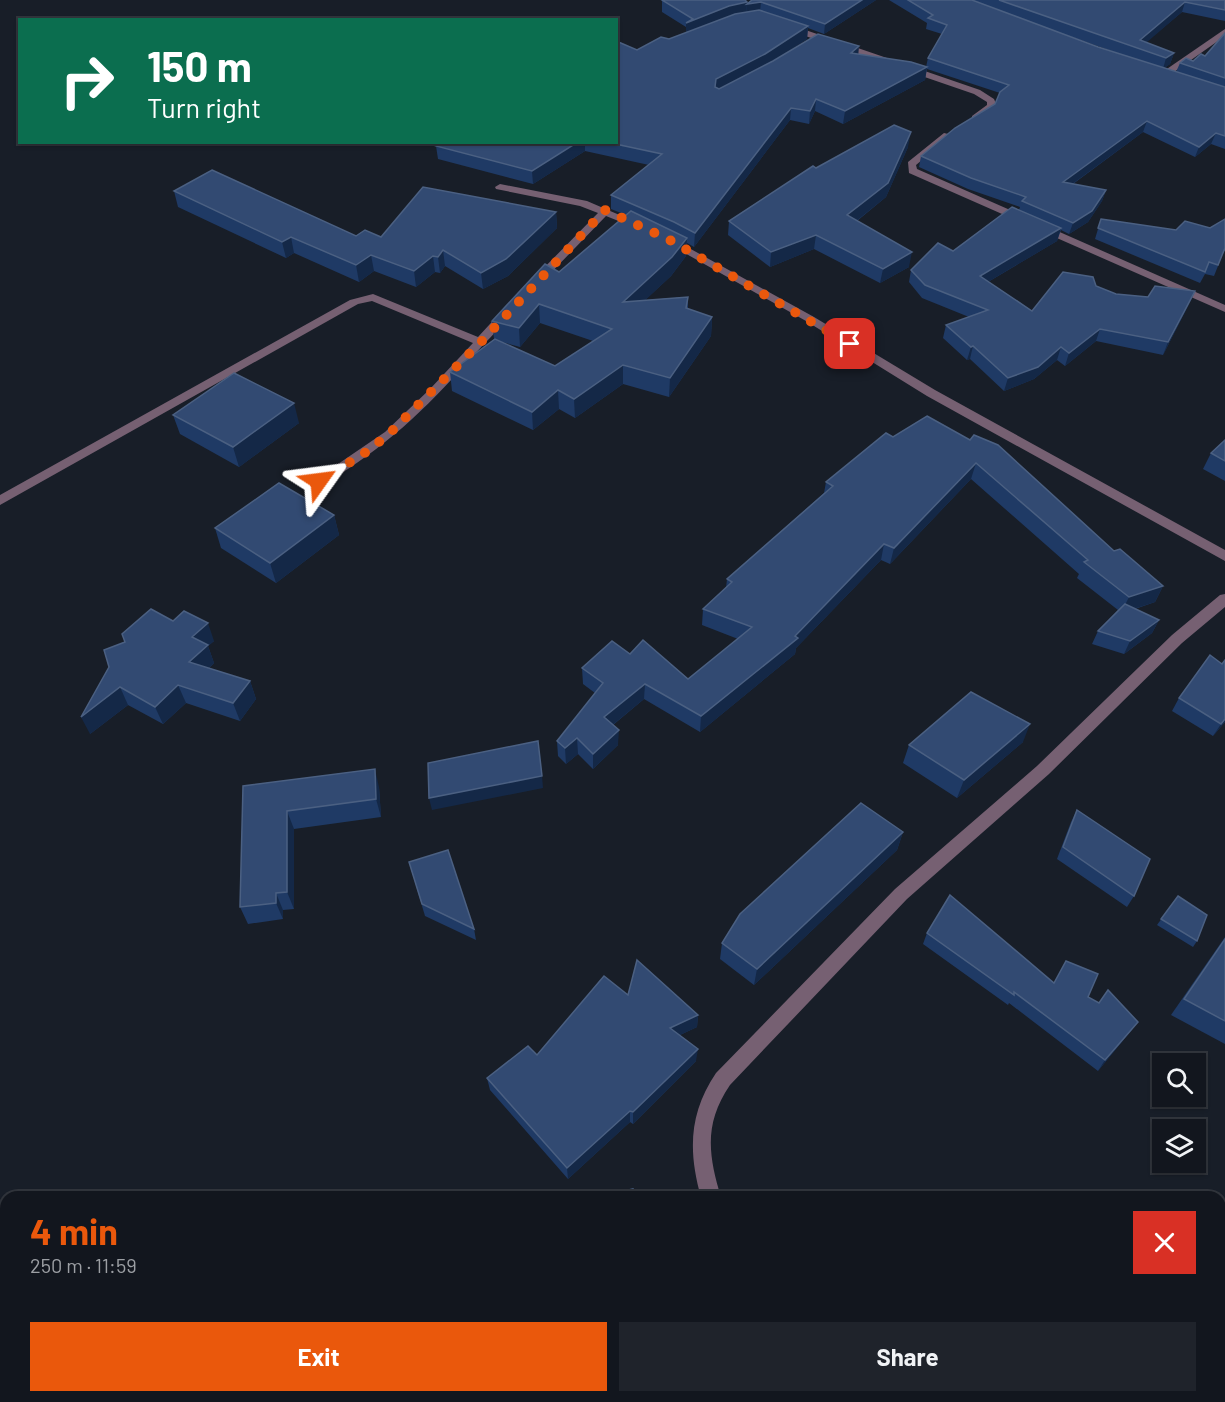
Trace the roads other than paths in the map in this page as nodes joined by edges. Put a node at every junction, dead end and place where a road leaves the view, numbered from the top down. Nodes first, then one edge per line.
1 (777, 23) edge
2 (1225, 32) edge
3 (818, 38) junction
4 (808, 44) edge
5 (1153, 71) edge
6 (1164, 75) junction
7 (1174, 78) edge
8 (968, 123) edge
9 (958, 129) edge
10 (500, 187) dead end
11 (605, 210) junction
12 (526, 293) edge
13 (510, 309) edge
14 (1225, 309) edge
15 (481, 342) junction
16 (319, 481) dead end
17 (0, 501) edge
18 (1225, 556) edge
19 (1225, 598) edge
20 (709, 1191) edge

1 - 3 street
2 - 6 street
3 - 4 street
3 - 8 street
5 - 6 street
6 - 7 street
9 - 14 street
10 - 11 street
11 - 12 street
11 - 18 street
13 - 15 street
15 - 16 street
15 - 17 street
19 - 20 street

